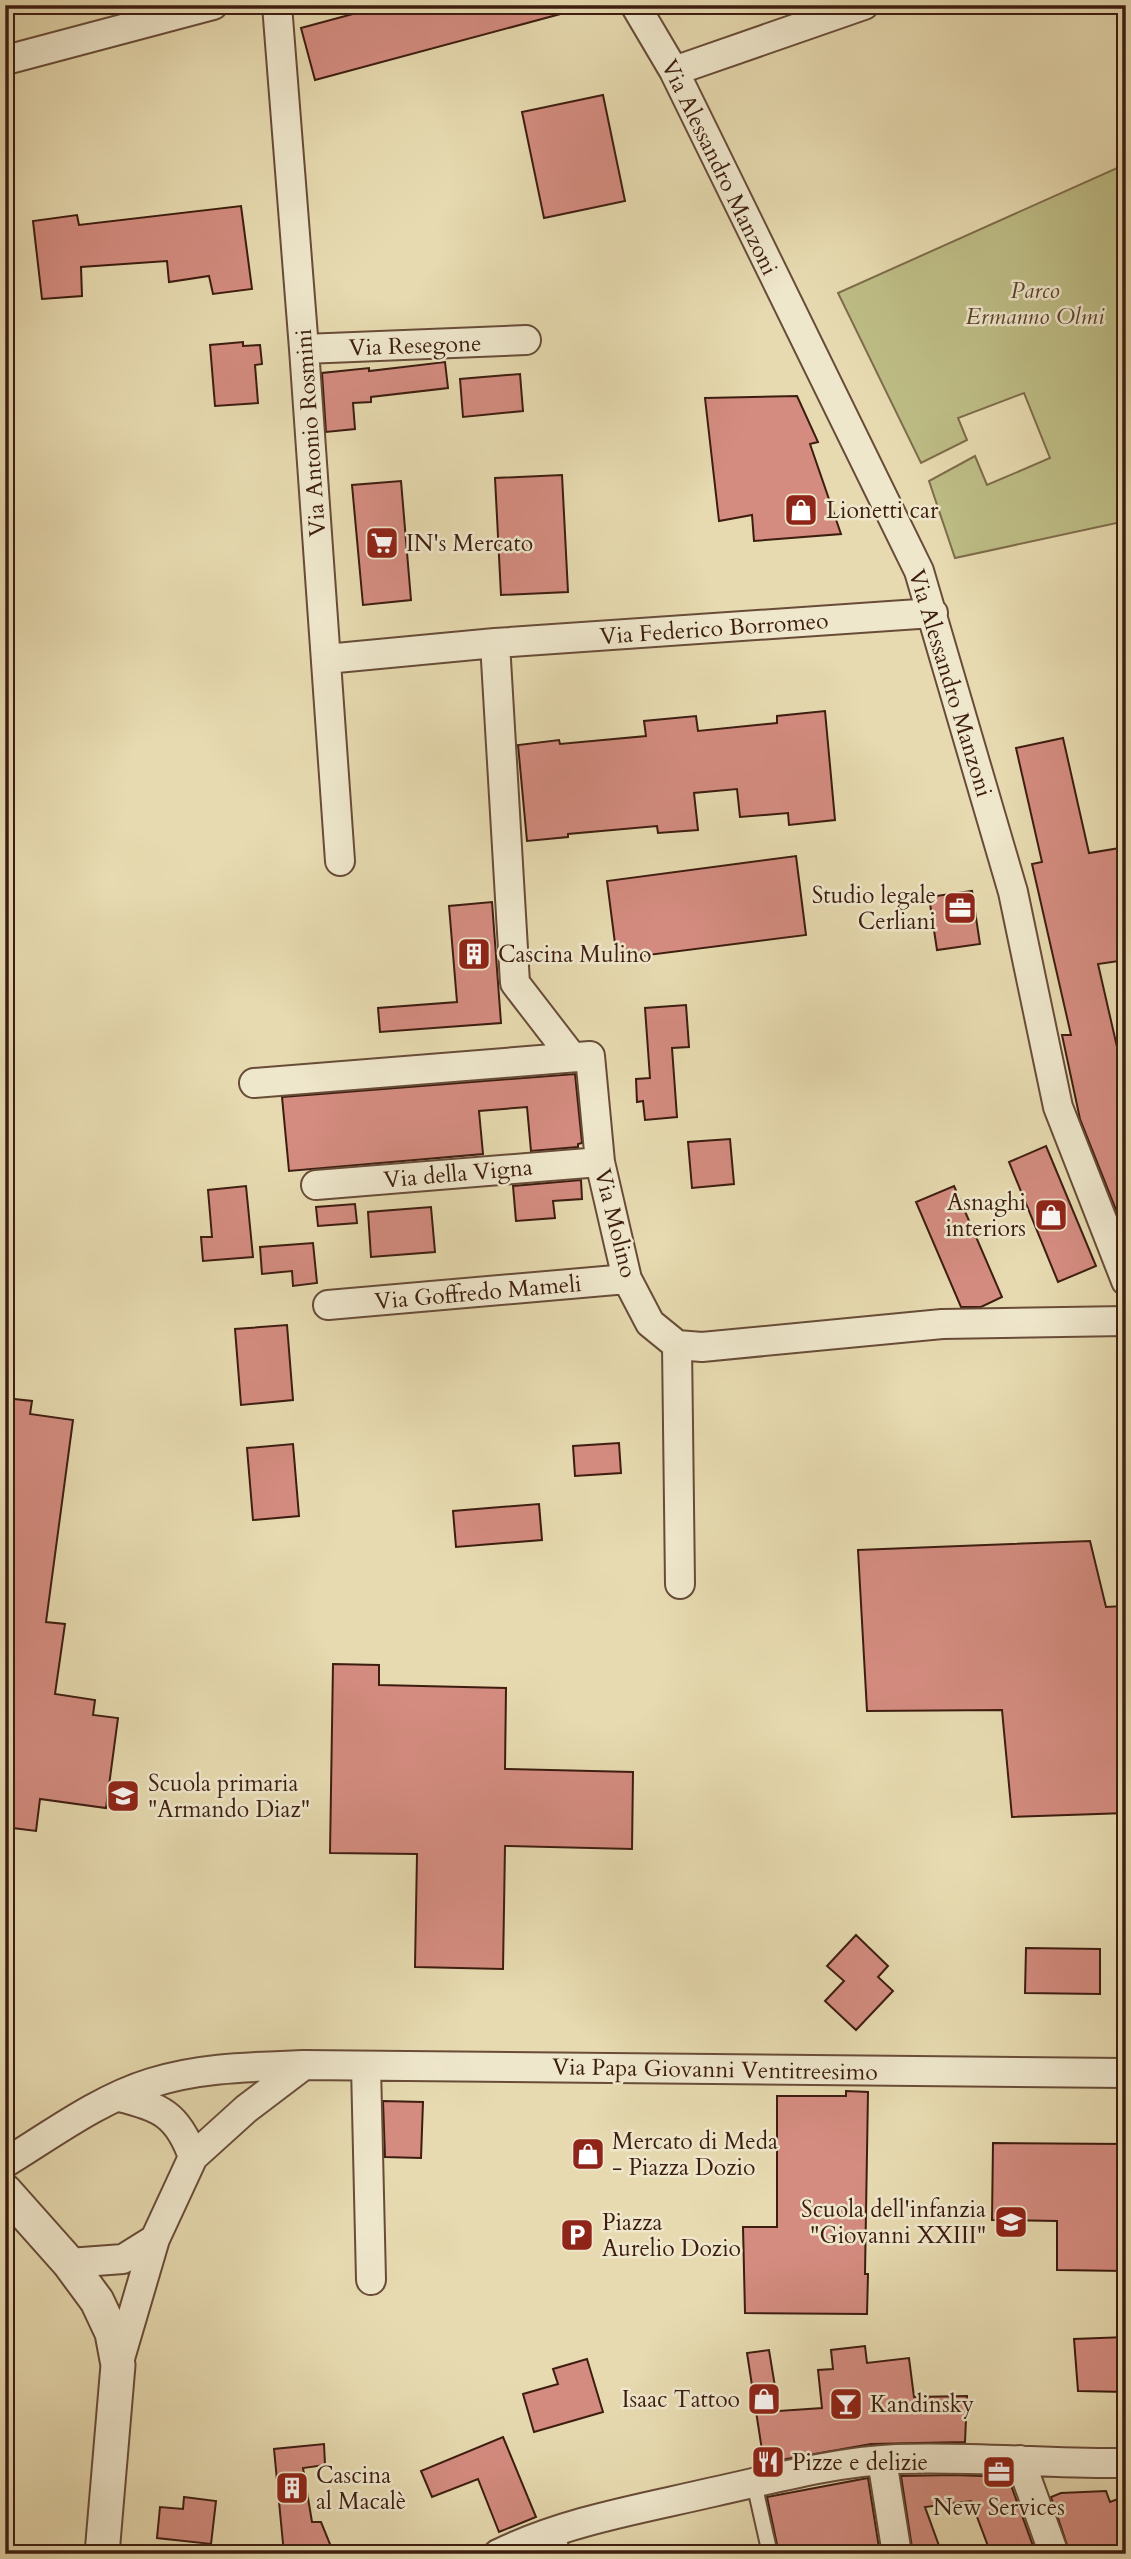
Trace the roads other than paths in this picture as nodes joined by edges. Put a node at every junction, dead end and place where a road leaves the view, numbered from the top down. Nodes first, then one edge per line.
1 (213, 5) edge
2 (277, 5) edge
3 (635, 5) edge
4 (864, 5) edge
5 (5, 57) edge
6 (674, 71) junction
7 (526, 340) dead end
8 (304, 349) junction
9 (933, 612) junction
10 (495, 643) junction
11 (326, 659) junction
12 (340, 861) dead end
13 (572, 1057) junction
14 (254, 1083) dead end
15 (600, 1161) junction
16 (316, 1185) dead end
17 (627, 1279) junction
18 (1126, 1281) edge
19 (328, 1306) dead end
20 (1126, 1321) edge
21 (677, 1345) junction
22 (680, 1584) dead end
23 (304, 2065) junction
24 (366, 2066) junction
25 (1126, 2073) edge
26 (119, 2097) junction
27 (193, 2157) junction
28 (5, 2163) edge
29 (5, 2191) edge
30 (155, 2239) junction
31 (69, 2263) junction
32 (371, 2280) dead end
33 (118, 2365) junction
34 (882, 2460) junction
35 (1020, 2460) junction
36 (1126, 2463) edge
37 (754, 2483) junction
38 (559, 2542) edge
39 (102, 2554) edge
40 (498, 2554) edge
41 (770, 2554) edge
42 (897, 2554) edge
43 (1055, 2554) edge

1 - 5 street
2 - 8 street, Via Antonio Rosmini
3 - 6 street, Via Alessandro Manzoni
4 - 6 street
6 - 9 street, Via Alessandro Manzoni
7 - 8 street, Via Resegone
8 - 11 street, Via Antonio Rosmini
9 - 10 street, Via Federico Borromeo
9 - 18 street, Via Alessandro Manzoni
10 - 11 street, Via Federico Borromeo
10 - 13 street
11 - 12 street, Via Antonio Rosmini
13 - 14 street
13 - 15 street, Via Molino
15 - 16 street, Via della Vigna
15 - 17 street, Via Molino
17 - 19 street, Via Goffredo Mameli
17 - 21 street, Via Molino
20 - 21 street
21 - 22 street
23 - 24 street, Via Papa Giovanni Ventitreesimo
23 - 26 street, Via Papa Giovanni Ventitreesimo
23 - 27 street
24 - 25 street, Via Papa Giovanni Ventitreesimo
24 - 32 street
26 - 27 street
26 - 28 street, Via Papa Giovanni Ventitreesimo
27 - 30 street
29 - 31 street
30 - 31 street
30 - 33 street
31 - 33 street
33 - 39 street
34 - 35 street
34 - 37 street
34 - 42 street
35 - 36 street
35 - 43 street
37 - 38 street
37 - 41 lane
38 - 40 street

